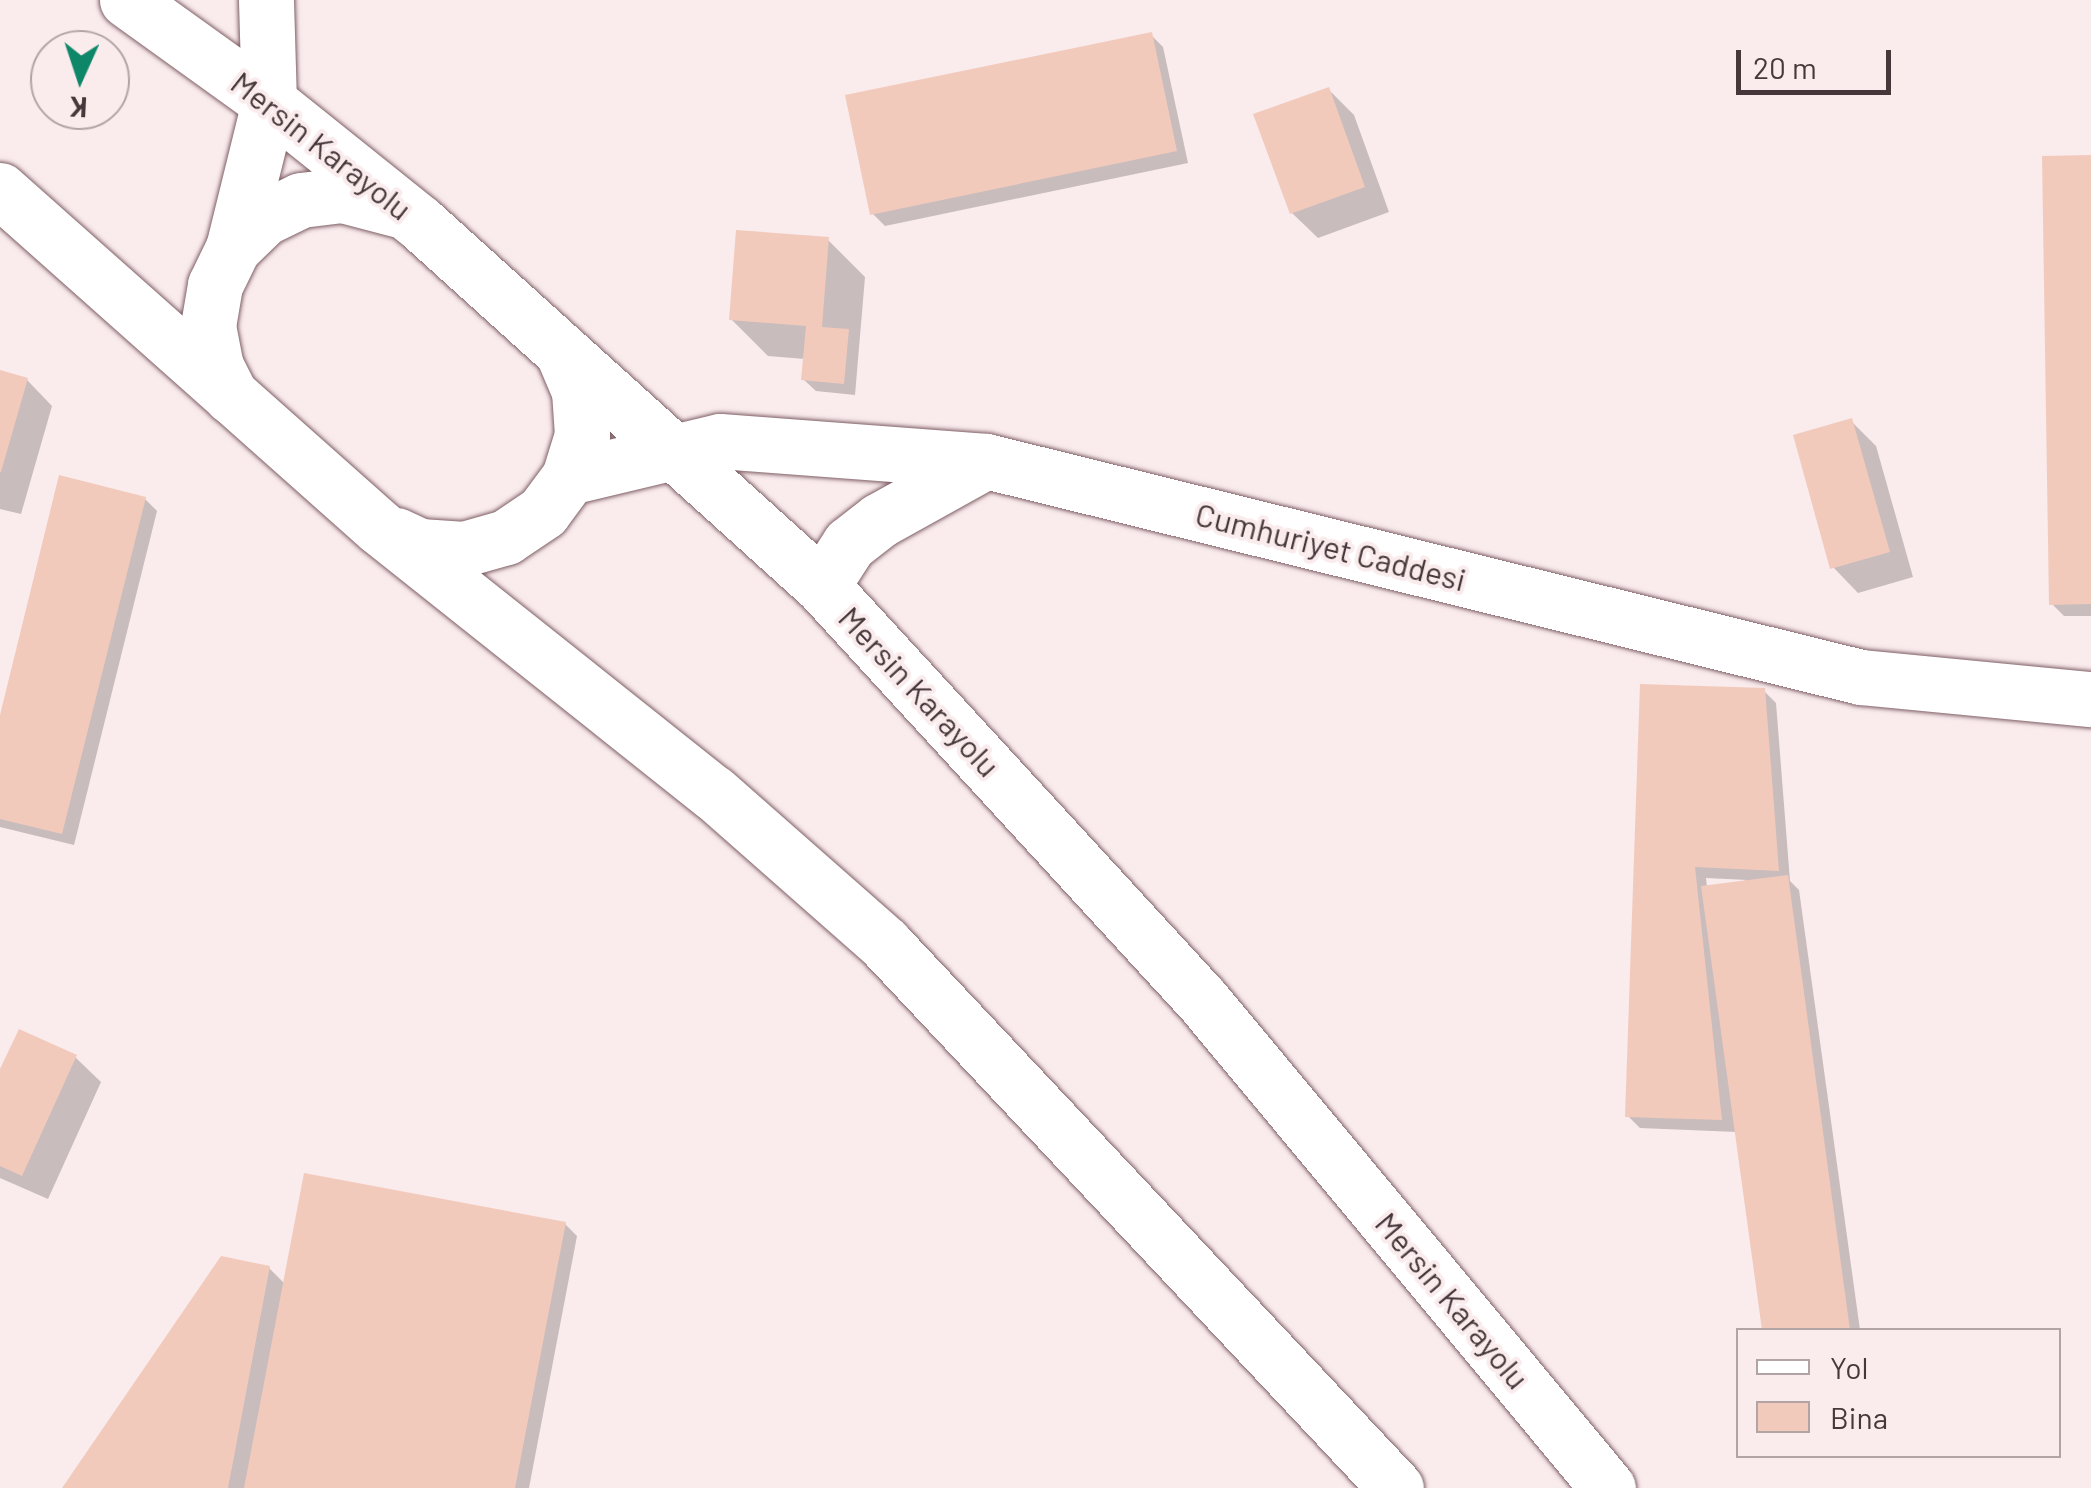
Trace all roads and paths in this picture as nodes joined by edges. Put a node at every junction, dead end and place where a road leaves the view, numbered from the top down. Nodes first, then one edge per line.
1 (127, 0) edge
2 (266, 0) edge
3 (269, 102) junction
4 (0, 190) edge
5 (420, 223) junction
6 (233, 248) junction
7 (562, 351) junction
8 (236, 404) junction
9 (696, 446) junction
10 (986, 461) junction
11 (569, 478) junction
12 (379, 527) junction
13 (822, 586) junction
14 (2091, 699) edge
15 (1396, 1488) edge
16 (1608, 1488) edge

1 - 3 main road, Mersin Karayolu
2 - 3 main road
3 - 5 main road, Mersin Karayolu
3 - 6 main road
4 - 8 main road
5 - 6 main road
5 - 7 main road, Mersin Karayolu
6 - 8 main road
7 - 9 main road, Mersin Karayolu
7 - 11 main road
8 - 12 main road
9 - 10 main road, Cumhuriyet Caddesi
9 - 11 main road, Cumhuriyet Caddesi
9 - 13 main road, Mersin Karayolu
10 - 13 main road
10 - 14 main road, Cumhuriyet Caddesi
11 - 12 main road
12 - 15 main road
13 - 16 main road, Mersin Karayolu

